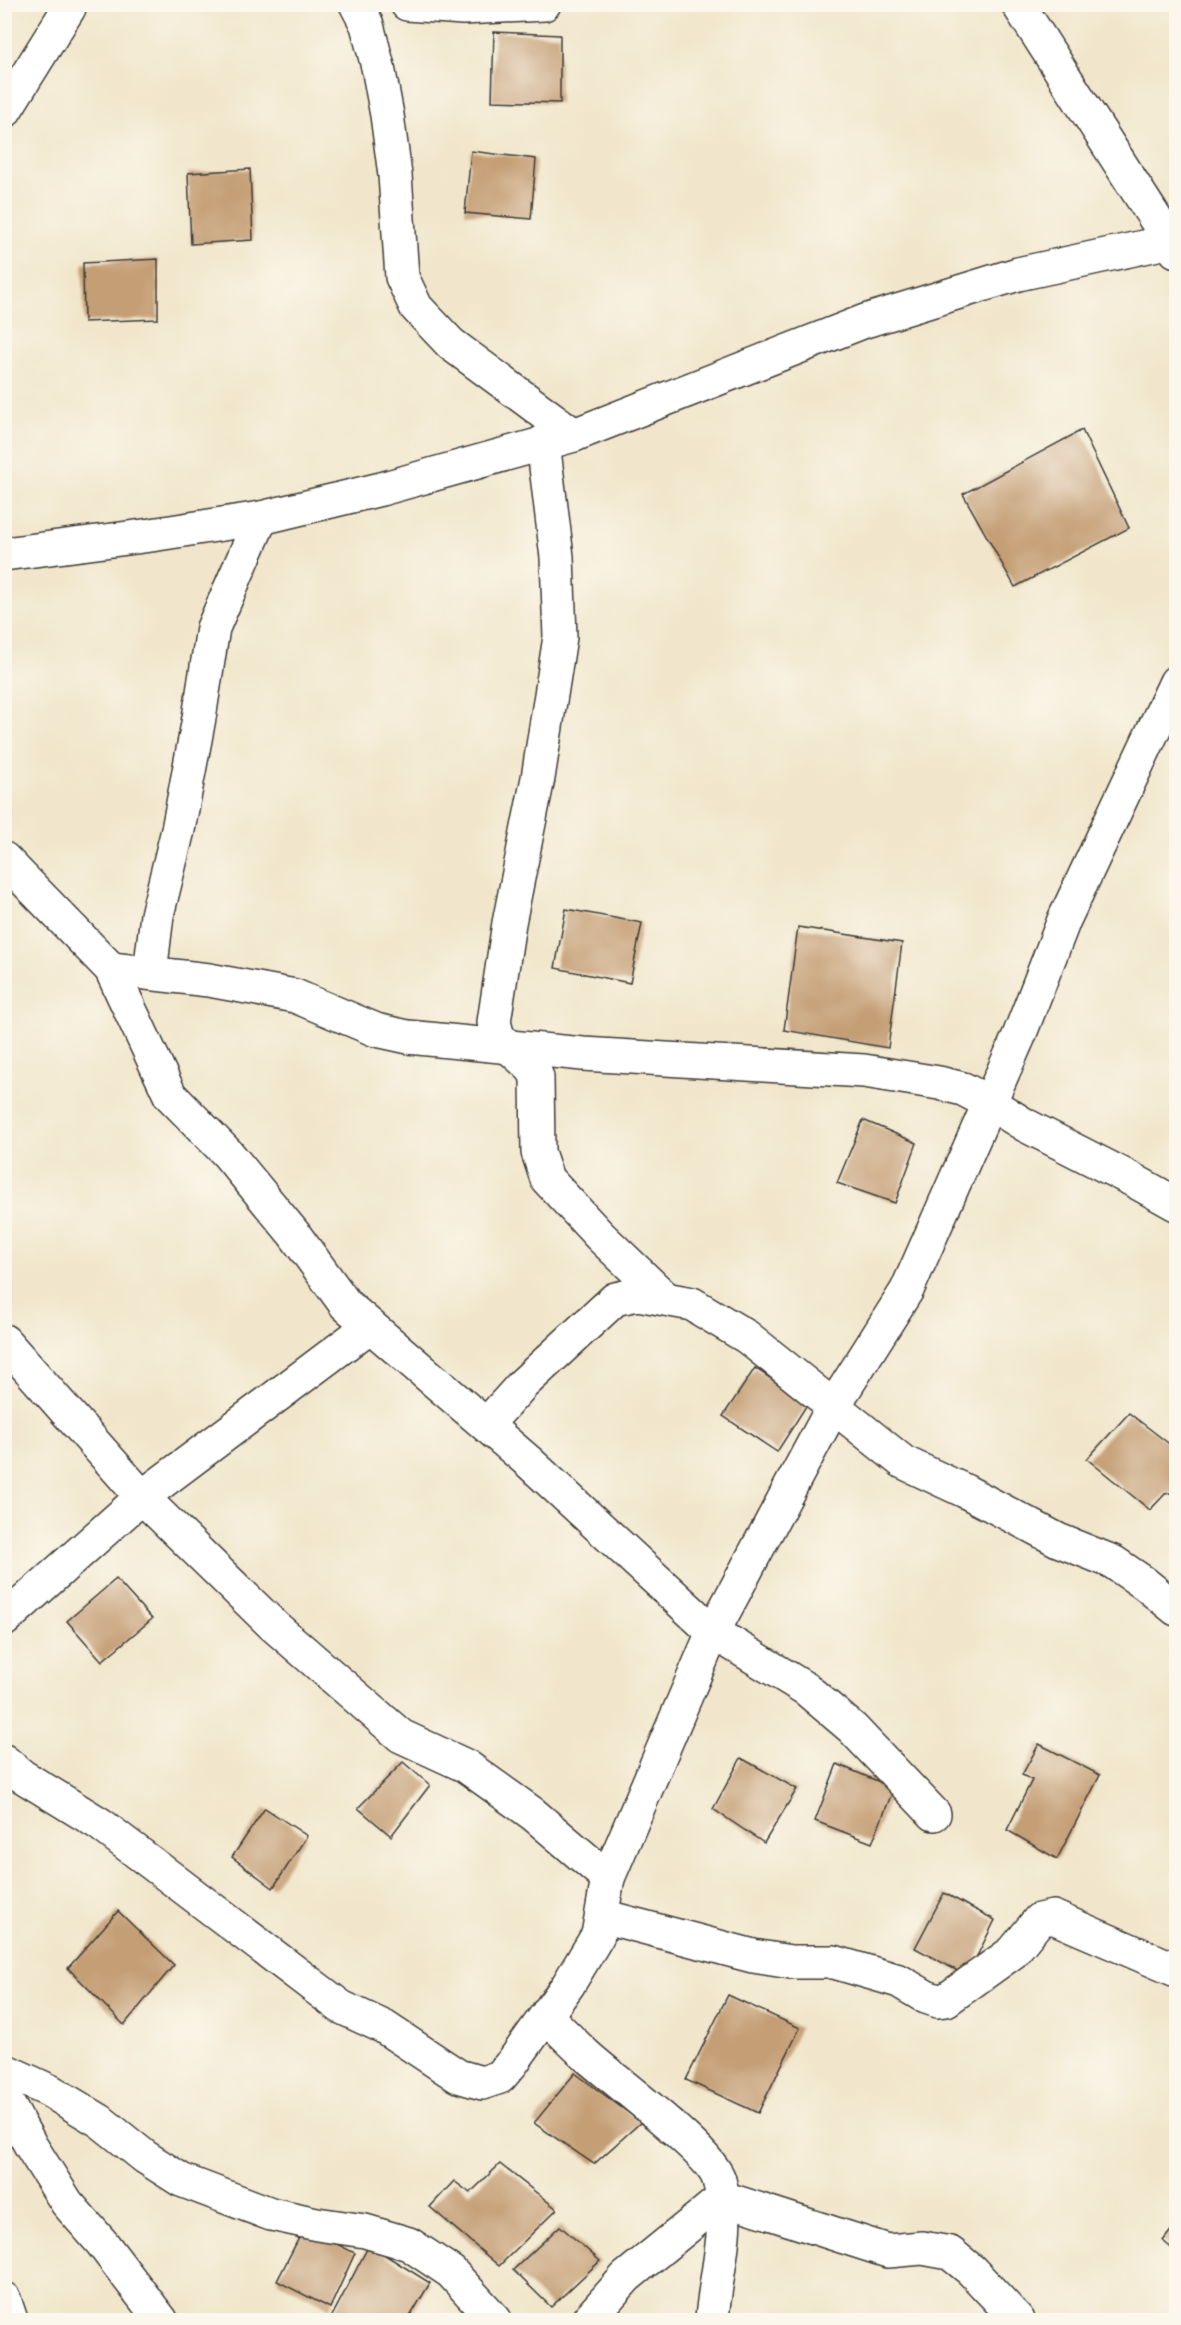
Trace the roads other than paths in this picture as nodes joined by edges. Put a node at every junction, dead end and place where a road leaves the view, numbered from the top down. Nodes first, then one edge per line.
1 (356, 4) edge
2 (407, 4) edge
3 (544, 4) edge
4 (1018, 4) edge
5 (68, 6) edge
6 (4, 112) edge
7 (1175, 245) edge
8 (558, 439) junction
9 (261, 518) junction
10 (4, 554) edge
11 (1176, 682) edge
12 (4, 859) edge
13 (111, 969) junction
14 (150, 973) junction
15 (506, 1045) junction
16 (988, 1102) junction
17 (1176, 1204) edge
18 (666, 1299) junction
19 (370, 1326) junction
20 (4, 1341) edge
21 (833, 1407) junction
22 (486, 1425) junction
23 (142, 1497) junction
24 (1176, 1610) edge
25 (4, 1620) edge
26 (713, 1632) junction
27 (4, 1761) edge
28 (934, 1814) dead end
29 (609, 1878) junction
30 (602, 1916) junction
31 (1176, 1970) edge
32 (547, 2017) junction
33 (4, 2070) edge
34 (4, 2097) edge
35 (723, 2198) junction
36 (4, 2299) edge
37 (11, 2320) edge
38 (161, 2320) edge
39 (495, 2320) edge
40 (588, 2320) edge
41 (712, 2320) edge
42 (1018, 2320) edge

1 - 8 street
2 - 3 street
4 - 7 street
5 - 6 street
7 - 8 street
8 - 9 street
8 - 15 street
9 - 10 street
9 - 14 street
11 - 16 street
12 - 13 street
13 - 14 street
13 - 19 street
14 - 15 street
15 - 16 street
15 - 18 street
16 - 17 street
16 - 21 street
18 - 21 street
18 - 22 street
19 - 22 street
19 - 23 street
20 - 23 street
21 - 24 street
21 - 26 street
22 - 26 street
23 - 25 street
23 - 29 street
26 - 28 street
26 - 29 street
27 - 32 street
29 - 30 street
30 - 31 street
30 - 32 street
32 - 35 street
33 - 39 street
34 - 38 street
35 - 40 street
35 - 41 street
35 - 42 street
36 - 37 street

